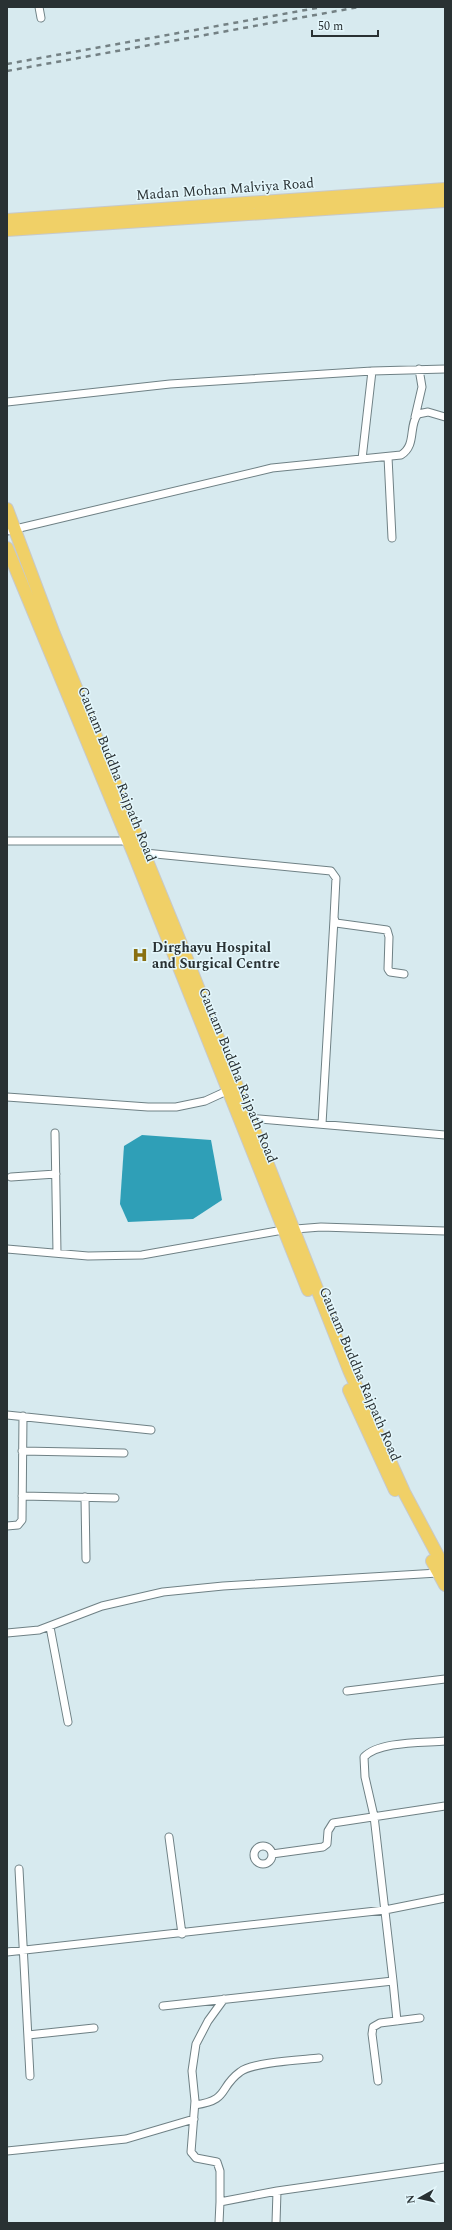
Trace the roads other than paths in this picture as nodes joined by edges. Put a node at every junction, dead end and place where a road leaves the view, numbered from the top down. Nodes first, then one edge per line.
1 (39, 7) edge
2 (41, 18) dead end
3 (445, 189) edge
4 (445, 201) edge
5 (7, 220) edge
6 (7, 230) edge
7 (445, 368) edge
8 (419, 369) junction
9 (372, 371) junction
10 (7, 402) edge
11 (415, 417) junction
12 (445, 417) edge
13 (388, 457) junction
14 (362, 459) junction
15 (7, 509) edge
16 (10, 529) edge
17 (392, 538) dead end
18 (7, 548) edge
19 (7, 841) edge
20 (128, 841) junction
21 (145, 853) junction
22 (334, 918) junction
23 (404, 974) dead end
24 (229, 1090) junction
25 (7, 1097) edge
26 (245, 1118) junction
27 (322, 1124) junction
28 (55, 1133) dead end
29 (445, 1135) edge
30 (56, 1174) junction
31 (11, 1177) dead end
32 (288, 1229) junction
33 (445, 1231) edge
34 (7, 1249) edge
35 (57, 1253) junction
36 (7, 1415) edge
37 (23, 1416) junction
38 (151, 1430) dead end
39 (22, 1451) junction
40 (124, 1453) dead end
41 (22, 1496) junction
42 (85, 1497) junction
43 (115, 1498) dead end
44 (7, 1526) edge
45 (86, 1559) dead end
46 (442, 1571) edge
47 (445, 1585) edge
48 (50, 1627) junction
49 (7, 1633) edge
50 (445, 1679) edge
51 (347, 1690) dead end
52 (68, 1722) dead end
53 (445, 1741) edge
54 (445, 1806) edge
55 (374, 1816) junction
56 (169, 1837) dead end
57 (272, 1854) dead end
58 (20, 1869) dead end
59 (445, 1898) edge
60 (385, 1910) junction
61 (182, 1934) junction
62 (23, 1951) junction
63 (7, 1952) edge
64 (393, 1981) junction
65 (224, 1999) junction
66 (163, 2006) dead end
67 (420, 2018) dead end
68 (397, 2021) junction
69 (94, 2028) dead end
70 (28, 2035) junction
71 (319, 2058) dead end
72 (30, 2076) dead end
73 (378, 2081) dead end
74 (195, 2105) junction
75 (194, 2119) junction
76 (7, 2151) edge
77 (445, 2167) edge
78 (276, 2191) junction
79 (220, 2202) junction
80 (220, 2223) edge
81 (276, 2223) edge

1 - 2 street
3 - 5 highway, Madan Mohan Malviya Road
4 - 6 highway
7 - 8 street
8 - 9 street
8 - 11 street
9 - 10 street
9 - 14 street
11 - 12 street
11 - 13 street
13 - 14 street
13 - 17 street
14 - 16 street
15 - 16 highway
16 - 21 highway
18 - 20 highway, Gautam Buddha Rajpath Road
19 - 20 street
20 - 24 highway, Gautam Buddha Rajpath Road
21 - 22 street
21 - 26 highway
22 - 23 street
22 - 27 street
24 - 25 street
24 - 26 highway, Gautam Buddha Rajpath Road
26 - 27 street
26 - 32 highway, Gautam Buddha Rajpath Road
27 - 29 street
28 - 30 street
30 - 31 street
30 - 35 street
32 - 33 street
32 - 35 street
32 - 46 highway, Gautam Buddha Rajpath Road
34 - 35 street
36 - 37 street
37 - 38 street
37 - 39 street
39 - 40 street
39 - 41 street
41 - 42 street
41 - 44 street
42 - 43 street
42 - 45 street
46 - 47 highway, Gautam Buddha Rajpath Road
46 - 48 street
48 - 49 street
48 - 52 street
50 - 51 street
53 - 55 street
54 - 55 street
55 - 57 street
55 - 60 street
56 - 61 street
58 - 62 street
59 - 60 street
60 - 61 street
60 - 64 street
61 - 62 street
62 - 63 street
62 - 70 street
64 - 65 street
64 - 68 street
65 - 66 street
65 - 74 street
67 - 68 street
68 - 73 street
69 - 70 street
70 - 72 street
71 - 74 street
74 - 75 street
75 - 76 street
75 - 79 street
77 - 78 street
78 - 79 street
78 - 81 street
79 - 80 street

